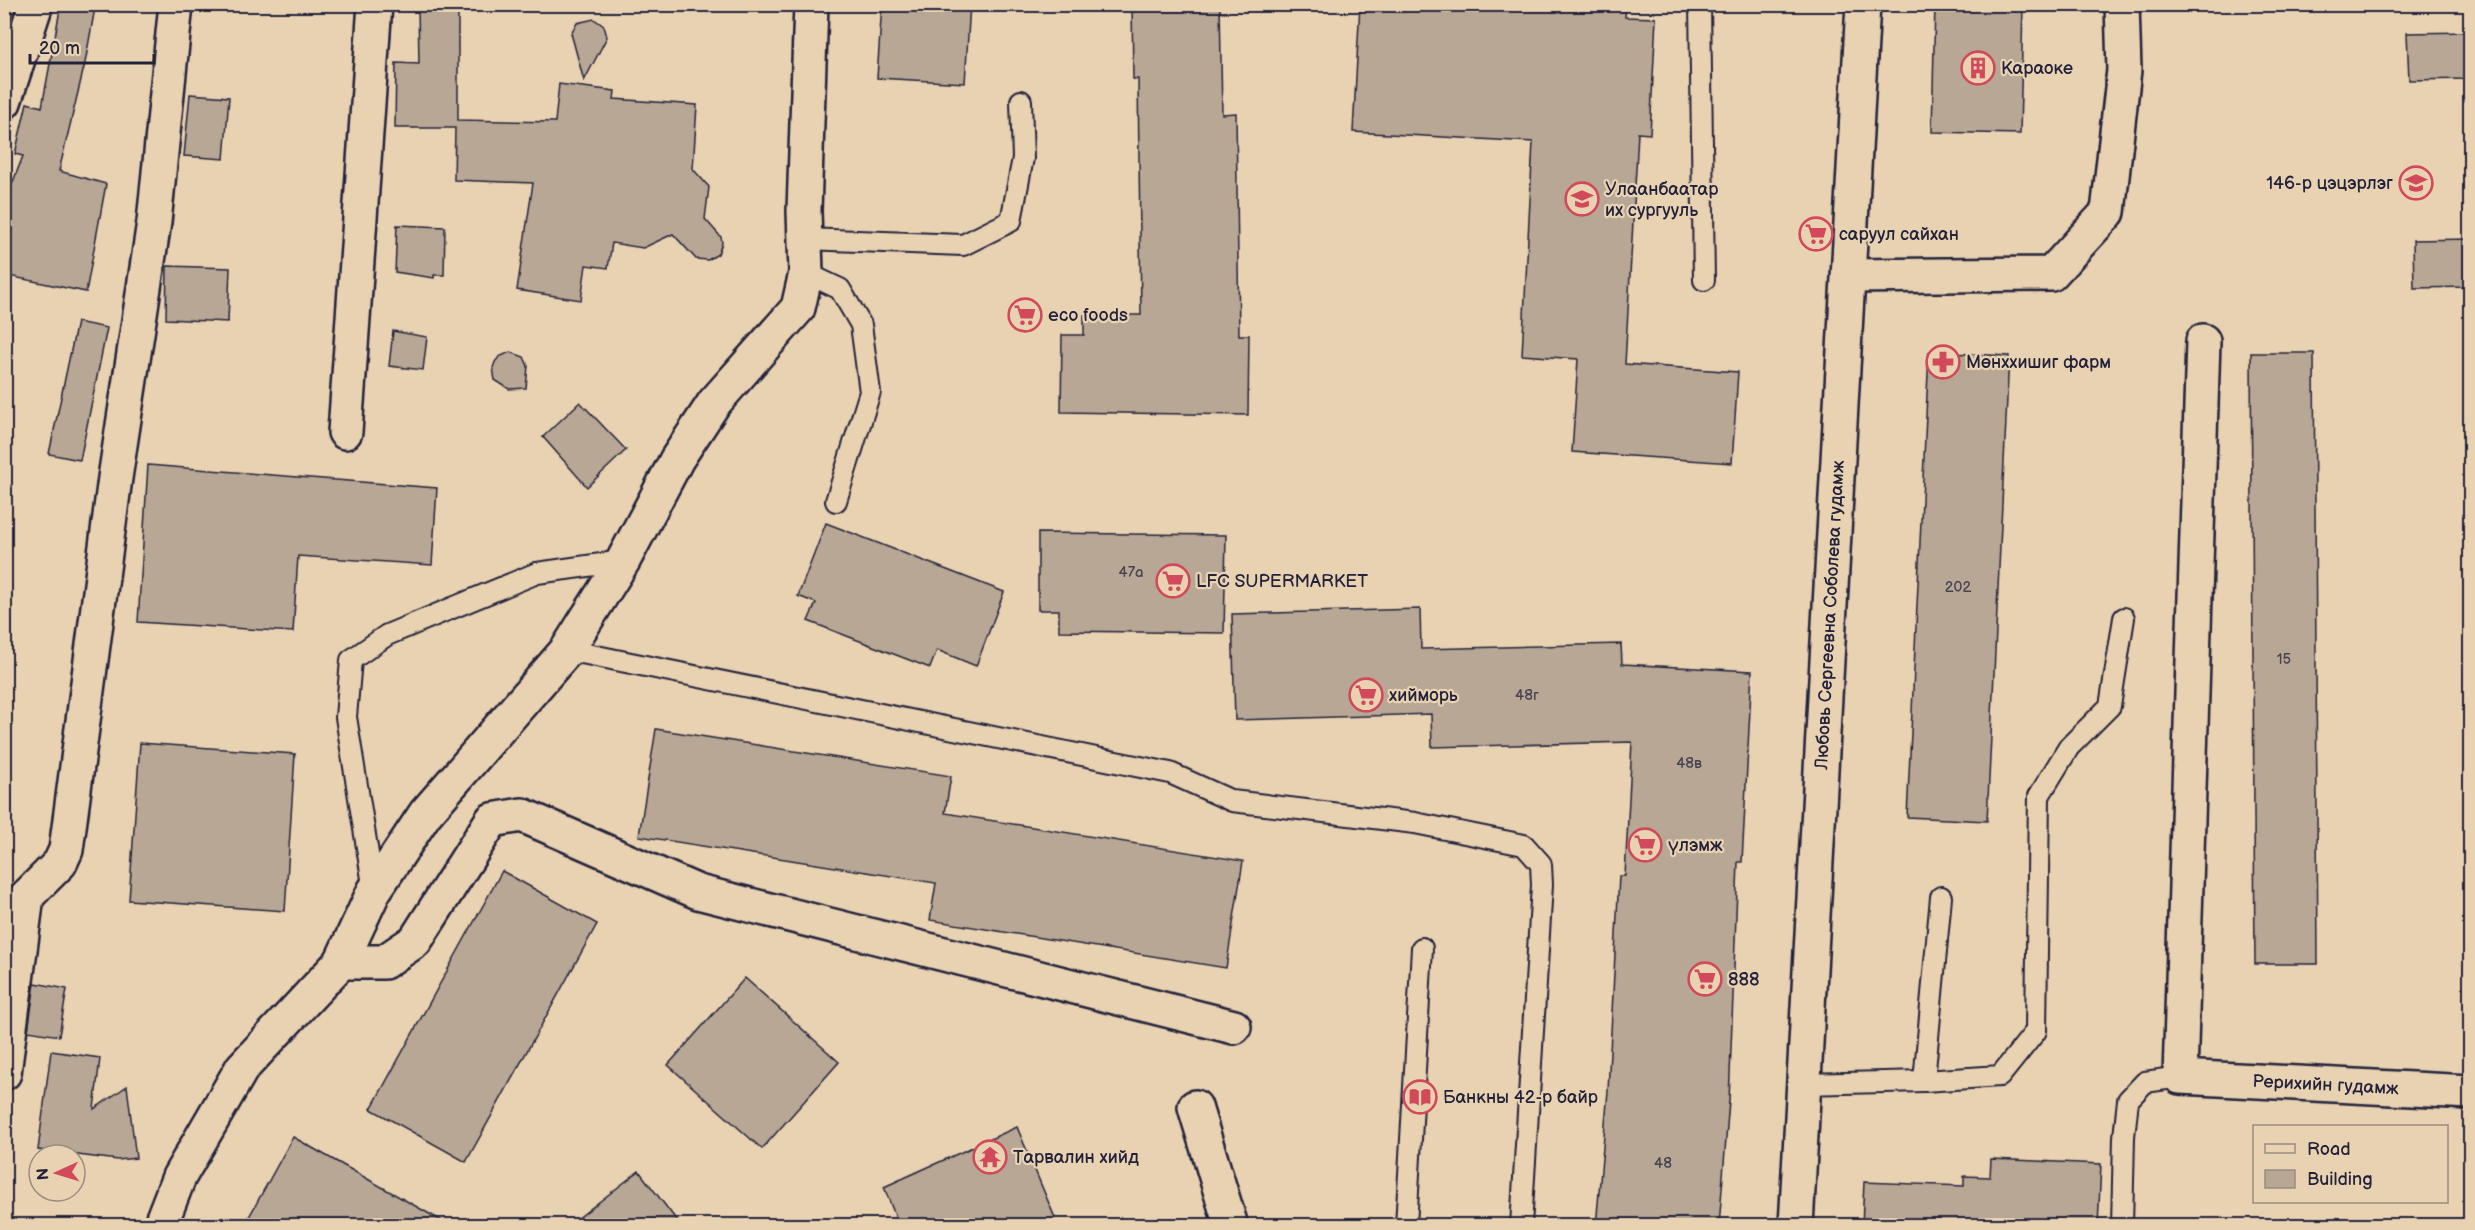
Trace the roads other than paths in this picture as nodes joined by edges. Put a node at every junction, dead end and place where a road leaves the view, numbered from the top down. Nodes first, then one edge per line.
1 (36, 4) edge
2 (176, 4) edge
3 (375, 4) edge
4 (811, 4) edge
5 (1700, 4) edge
6 (1863, 4) edge
7 (2122, 4) edge
8 (1022, 101) dead end
9 (4, 102) edge
10 (805, 239) junction
11 (806, 273) junction
12 (1848, 276) junction
13 (1704, 280) dead end
14 (2203, 341) dead end
15 (345, 432) dead end
16 (836, 501) dead end
17 (623, 561) junction
18 (2124, 618) dead end
19 (567, 650) junction
20 (374, 891) junction
21 (1941, 897) dead end
22 (1422, 948) dead end
23 (340, 962) junction
24 (1234, 1027) dead end
25 (4, 1073) edge
26 (2180, 1077) junction
27 (1924, 1081) junction
28 (1804, 1084) junction
29 (2470, 1092) edge
30 (1195, 1107) dead end
31 (160, 1226) edge
32 (1231, 1226) edge
33 (1406, 1226) edge
34 (1521, 1226) edge
35 (1796, 1226) edge
36 (2122, 1226) edge

1 - 9 street
2 - 25 street
3 - 15 street
4 - 10 street
5 - 13 lane
6 - 12 street, Любовь Сергеевна Соболева гудамж
7 - 12 street
8 - 10 lane
10 - 11 street
11 - 16 lane
11 - 17 street
12 - 28 street, Любовь Сергеевна Соболева гудамж
14 - 26 street
17 - 19 street
17 - 20 lane
18 - 27 lane
19 - 20 street
19 - 34 lane
20 - 23 street
21 - 27 lane
22 - 33 lane
23 - 24 street
23 - 31 street
26 - 29 street, Рерихийн гудамж
26 - 36 lane
27 - 28 lane
28 - 35 street, Любовь Сергеевна Соболева гудамж
30 - 32 street

